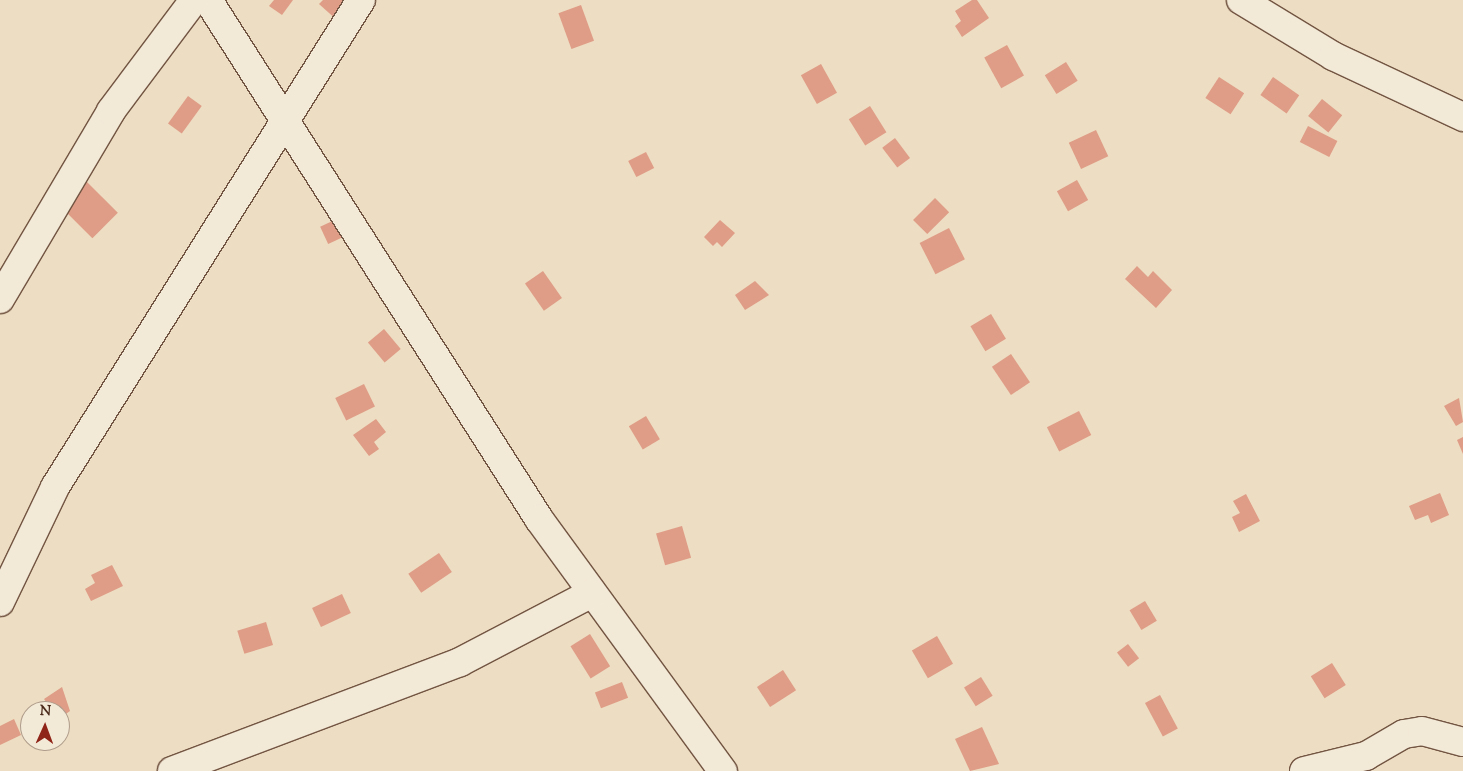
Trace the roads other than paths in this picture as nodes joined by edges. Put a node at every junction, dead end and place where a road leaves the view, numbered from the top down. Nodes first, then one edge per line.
1 (194, 0) edge
2 (208, 0) edge
3 (361, 0) edge
4 (1241, 0) edge
5 (1463, 117) edge
6 (285, 118) junction
7 (0, 299) edge
8 (592, 593) junction
9 (0, 602) edge
10 (1463, 742) edge
11 (172, 771) edge
12 (723, 771) edge
13 (1304, 771) edge

1 - 7 street
2 - 6 street
3 - 6 street
4 - 5 street
6 - 8 street
6 - 9 street
8 - 11 street
8 - 12 street
10 - 13 street

